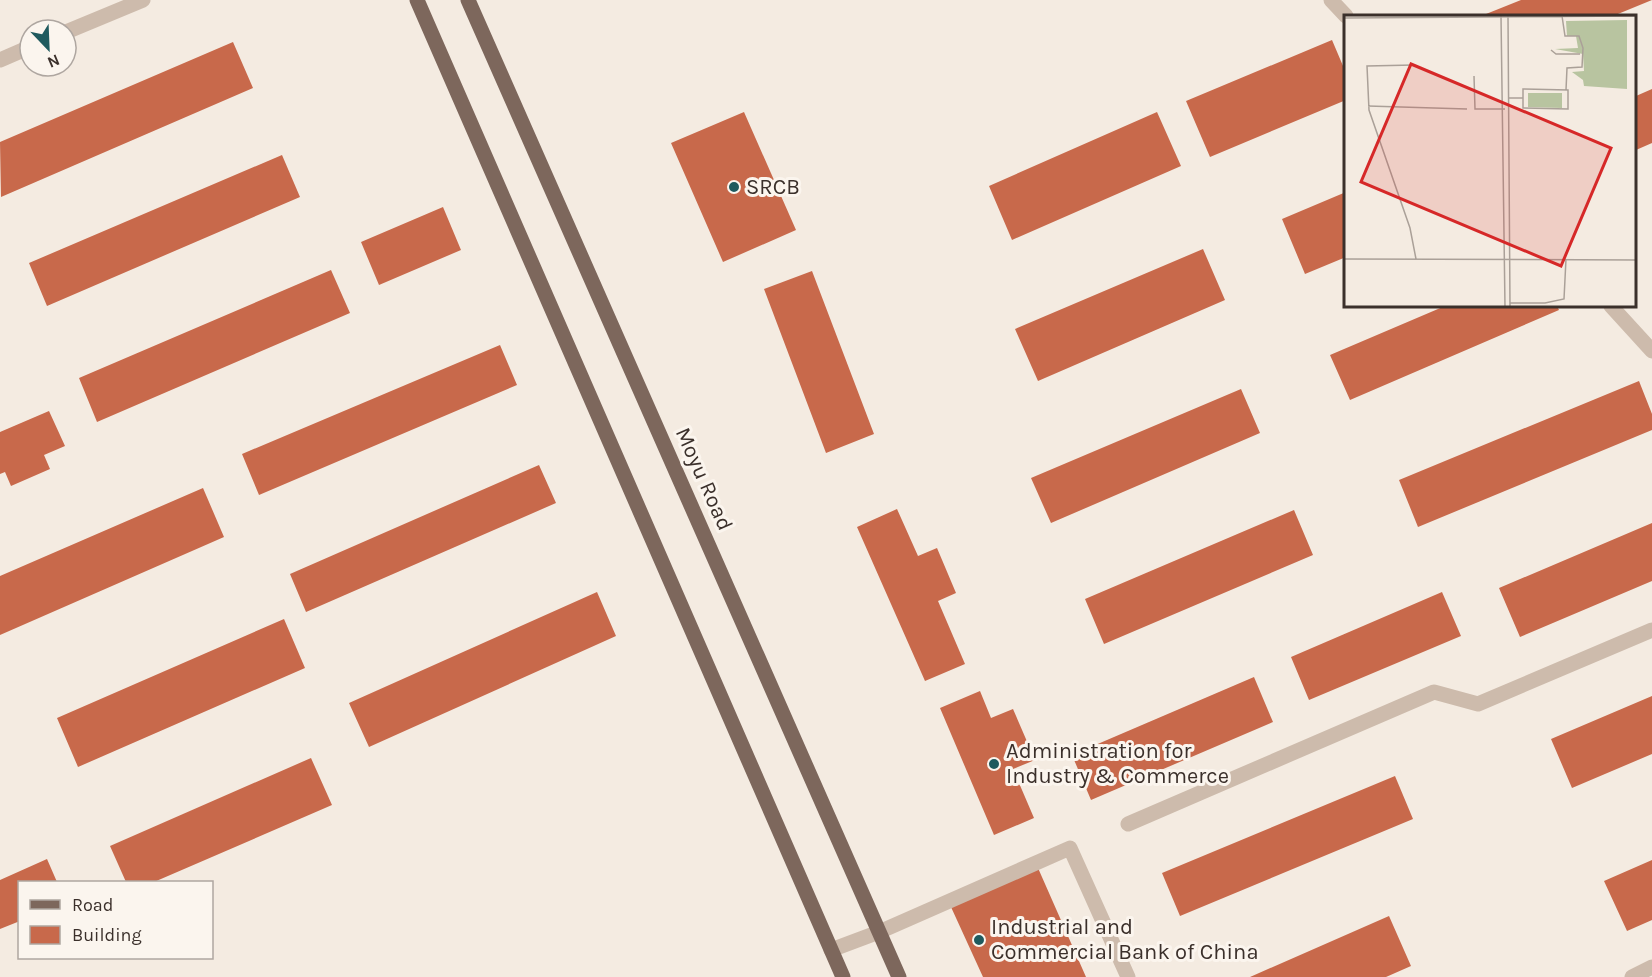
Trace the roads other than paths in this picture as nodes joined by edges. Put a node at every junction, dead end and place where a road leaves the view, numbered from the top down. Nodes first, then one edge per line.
1 (143, 0) edge
2 (417, 0) edge
3 (468, 0) edge
4 (1331, 0) edge
5 (1345, 15) edge
6 (78, 27) edge
7 (18, 52) edge
8 (0, 60) edge
9 (1613, 308) edge
10 (1652, 351) edge
11 (1652, 630) edge
12 (1128, 824) dead end
13 (879, 932) junction
14 (831, 950) junction
15 (1652, 967) edge
16 (1632, 976) edge
17 (843, 977) edge
18 (899, 977) edge
19 (1128, 977) edge

1 - 6 street
2 - 14 main road
3 - 13 main road, Moyu Road
4 - 5 street
7 - 8 street
9 - 10 street
11 - 12 street
13 - 14 street
13 - 18 main road, Moyu Road
13 - 19 street
14 - 17 main road
15 - 16 street

